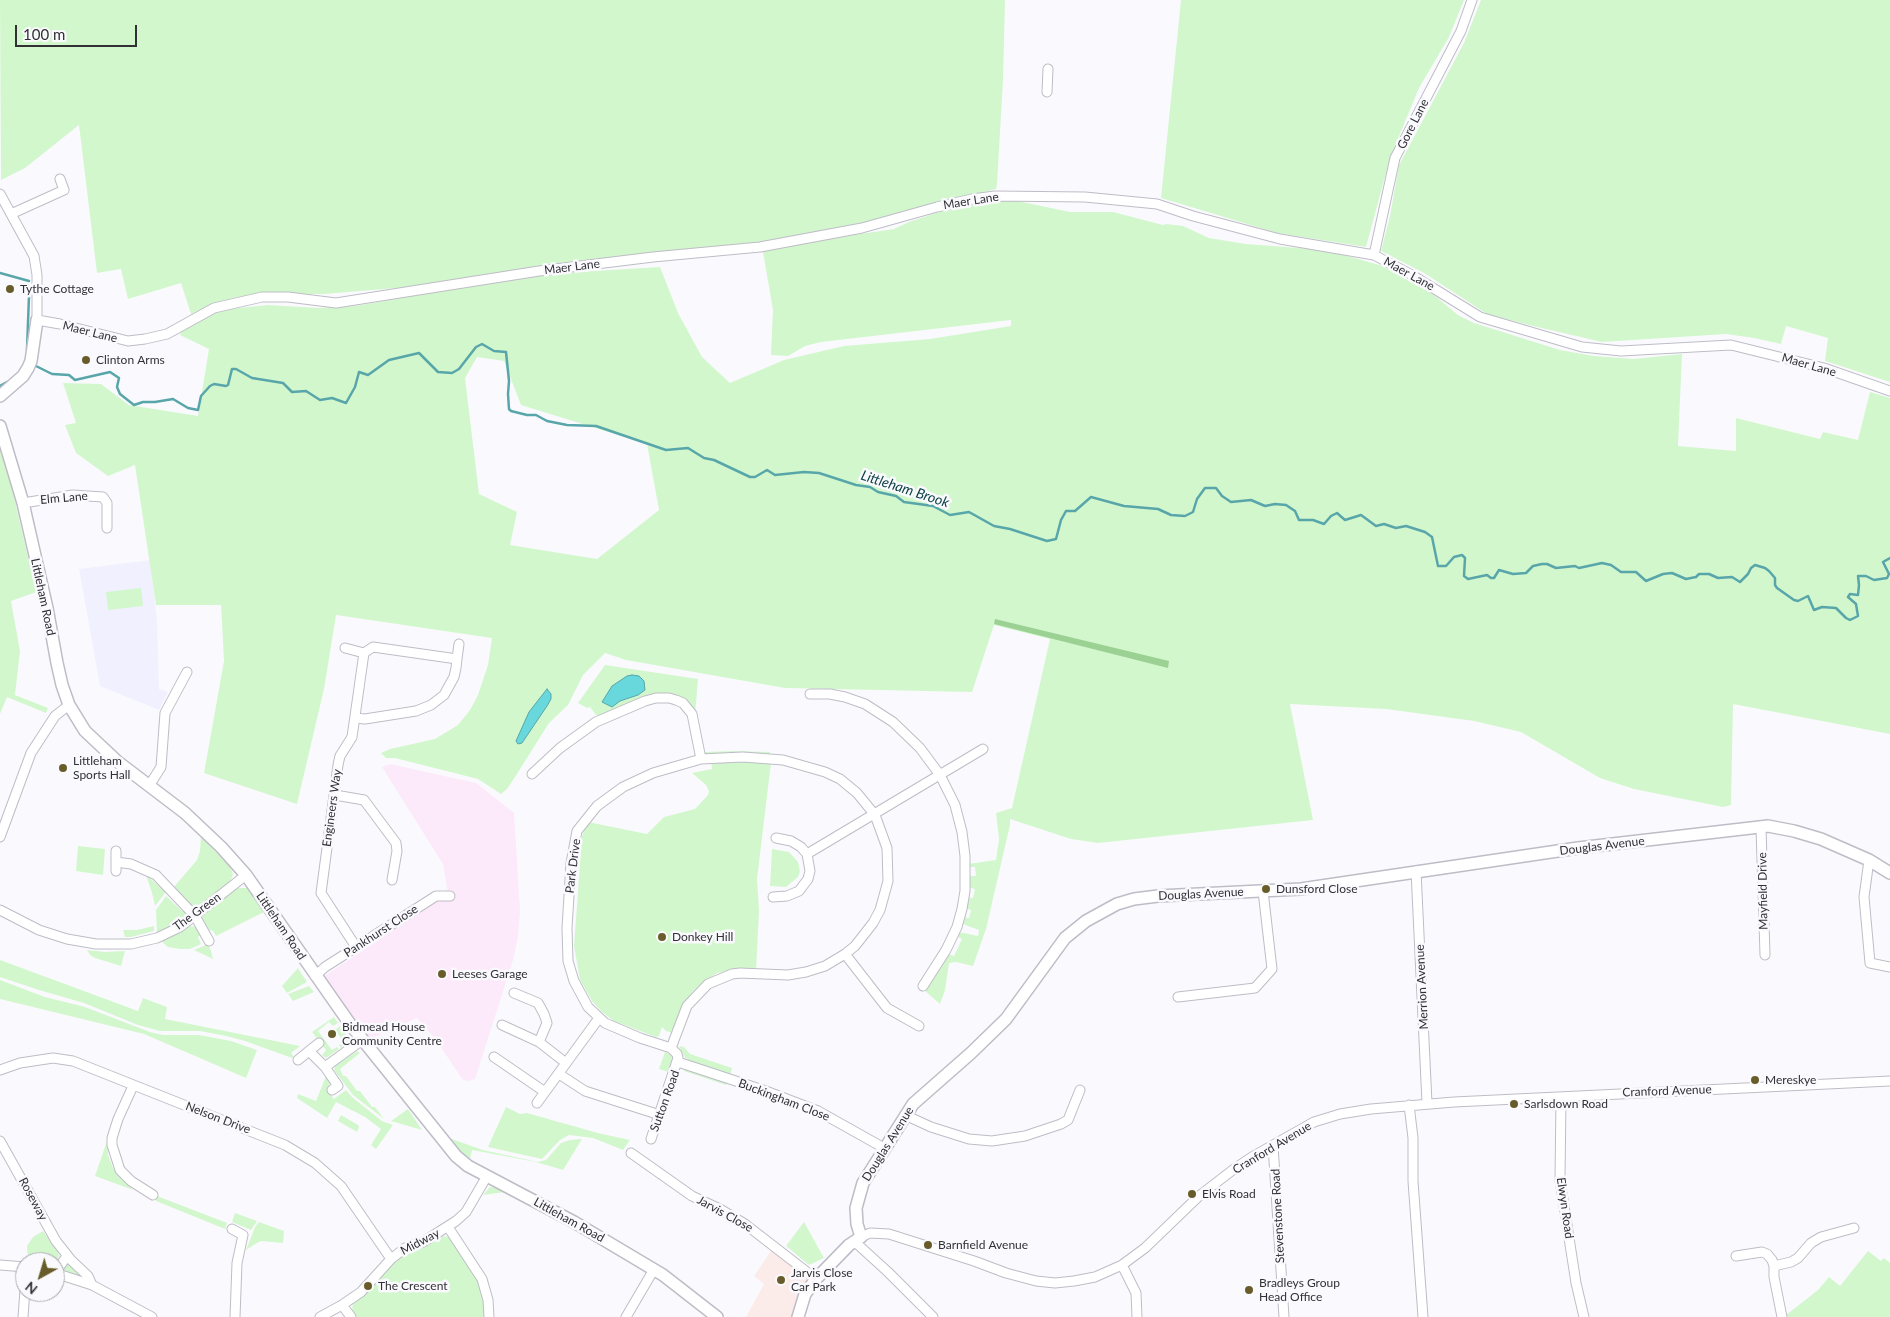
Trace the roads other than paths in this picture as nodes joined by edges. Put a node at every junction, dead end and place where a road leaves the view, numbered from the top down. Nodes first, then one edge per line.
1 (1472, 0) edge
2 (1048, 69) dead end
3 (1047, 92) dead end
4 (60, 179) dead end
5 (0, 194) edge
6 (11, 214) junction
7 (1374, 255) junction
8 (37, 320) junction
9 (1890, 391) edge
10 (0, 396) edge
11 (0, 426) edge
12 (23, 503) junction
13 (107, 528) dead end
14 (459, 644) dead end
15 (346, 648) dead end
16 (364, 653) junction
17 (456, 659) junction
18 (187, 672) dead end
19 (810, 694) dead end
20 (69, 705) junction
21 (355, 718) junction
22 (983, 749) dead end
23 (702, 759) junction
24 (532, 774) dead end
25 (940, 775) junction
26 (149, 786) junction
27 (335, 796) junction
28 (875, 815) junction
29 (1761, 828) junction
30 (0, 837) edge
31 (776, 838) dead end
32 (116, 851) dead end
33 (807, 854) junction
34 (1869, 860) junction
35 (116, 862) junction
36 (1416, 871) junction
37 (116, 872) dead end
38 (1890, 873) edge
39 (246, 875) junction
40 (392, 880) dead end
41 (1263, 891) junction
42 (450, 896) dead end
43 (773, 898) dead end
44 (0, 910) edge
45 (195, 916) junction
46 (209, 941) dead end
47 (356, 947) junction
48 (845, 954) junction
49 (1764, 955) dead end
50 (1890, 967) edge
51 (315, 976) junction
52 (923, 986) dead end
53 (514, 993) dead end
54 (1178, 997) dead end
55 (599, 1018) junction
56 (502, 1025) dead end
57 (919, 1026) dead end
58 (362, 1040) junction
59 (539, 1042) junction
60 (320, 1044) dead end
61 (672, 1048) junction
62 (309, 1051) junction
63 (494, 1057) dead end
64 (298, 1060) dead end
65 (678, 1062) junction
66 (566, 1063) junction
67 (325, 1067) junction
68 (0, 1070) edge
69 (559, 1074) junction
70 (1890, 1081) edge
71 (133, 1086) junction
72 (332, 1090) dead end
73 (1080, 1090) dead end
74 (545, 1092) junction
75 (1561, 1097) junction
76 (537, 1103) dead end
77 (1427, 1103) junction
78 (1409, 1105) junction
79 (660, 1115) junction
80 (905, 1115) junction
81 (651, 1139) dead end
82 (0, 1141) edge
83 (1273, 1144) junction
84 (884, 1148) junction
85 (631, 1153) dead end
86 (487, 1176) junction
87 (153, 1194) dead end
88 (448, 1227) junction
89 (1854, 1228) dead end
90 (232, 1229) dead end
91 (858, 1240) junction
92 (67, 1256) junction
93 (1736, 1256) dead end
94 (65, 1259) edge
95 (392, 1259) junction
96 (0, 1265) edge
97 (1122, 1265) junction
98 (15, 1266) edge
99 (1774, 1266) junction
100 (653, 1271) junction
101 (65, 1276) edge
102 (816, 1279) junction
103 (92, 1285) junction
104 (24, 1302) edge
105 (342, 1305) junction
106 (23, 1317) edge
107 (152, 1317) edge
108 (235, 1317) edge
109 (320, 1317) edge
110 (351, 1317) edge
111 (489, 1317) edge
112 (626, 1317) edge
113 (717, 1317) edge
114 (798, 1317) edge
115 (932, 1317) edge
116 (1137, 1317) edge
117 (1284, 1317) edge
118 (1423, 1317) edge
119 (1584, 1317) edge
120 (1782, 1317) edge

1 - 7 street, Gore Lane
2 - 3 street
4 - 6 street
5 - 6 street
6 - 8 street
7 - 8 street, Maer Lane
7 - 9 street, Maer Lane
8 - 10 street
11 - 12 street, Littleham Road
12 - 13 street, Elm Lane
12 - 20 street, Littleham Road
14 - 17 street
15 - 16 street
16 - 17 street
16 - 21 street, Engineers Way
17 - 21 street
18 - 26 street
19 - 25 street
20 - 26 street, Littleham Road
20 - 30 street
21 - 27 street, Engineers Way
22 - 25 street
23 - 24 street
23 - 28 street, Park Drive
23 - 55 street, Park Drive
25 - 28 street
25 - 52 street
26 - 39 street, Littleham Road
27 - 40 street
27 - 47 street, Engineers Way
28 - 33 street
28 - 48 street, Park Drive
29 - 34 street, Douglas Avenue
29 - 36 street, Douglas Avenue
29 - 49 street, Mayfield Drive
31 - 33 street
32 - 35 street
33 - 43 street
34 - 38 street, Douglas Avenue
34 - 50 street
35 - 37 street
35 - 45 street
36 - 41 street, Douglas Avenue
36 - 77 street, Merrion Avenue
39 - 45 street, The Green
39 - 51 street, Littleham Road
41 - 54 street
41 - 80 street, Douglas Avenue
42 - 47 street, Pankhurst Close
44 - 45 street, The Green
45 - 46 street
47 - 51 street, Pankhurst Close
48 - 57 street
48 - 61 street, Park Drive
51 - 58 street, Littleham Road
53 - 59 street
55 - 61 street, Park Drive
55 - 66 street
56 - 59 street
58 - 67 street
58 - 86 street, Littleham Road
59 - 66 street
60 - 62 street
61 - 65 street
62 - 64 street
62 - 67 street
63 - 74 street
65 - 79 street, Sutton Road
65 - 84 street, Buckingham Close
66 - 69 street
67 - 72 street
68 - 71 street, Nelson Drive
69 - 74 street
69 - 79 street
70 - 75 street, Cranford Avenue
71 - 87 street
71 - 95 street, Nelson Drive
73 - 80 street
74 - 76 street
75 - 77 street, Cranford Avenue
75 - 119 street, Elwyn Road
77 - 78 street, Cranford Avenue
78 - 83 street, Cranford Avenue
78 - 118 street
79 - 81 street, Sutton Road
80 - 84 street, Douglas Avenue
82 - 92 street, Roseway
83 - 97 street, Cranford Avenue
83 - 117 street, Stevenstone Road
84 - 91 street, Douglas Avenue
85 - 102 street, Jarvis Close
86 - 88 street, Midway
86 - 100 street, Littleham Road
88 - 95 street, Midway
88 - 111 street
89 - 99 street
90 - 108 street
91 - 97 street, Cranford Avenue
91 - 102 street
91 - 115 street
92 - 94 street
92 - 103 street, Roseway
93 - 99 street
95 - 105 street, Midway
96 - 98 street
97 - 116 street
99 - 120 street
100 - 112 street
100 - 113 street, Littleham Road
101 - 103 street
102 - 114 street
103 - 107 street
104 - 106 street
105 - 109 street, Midway
105 - 110 street

